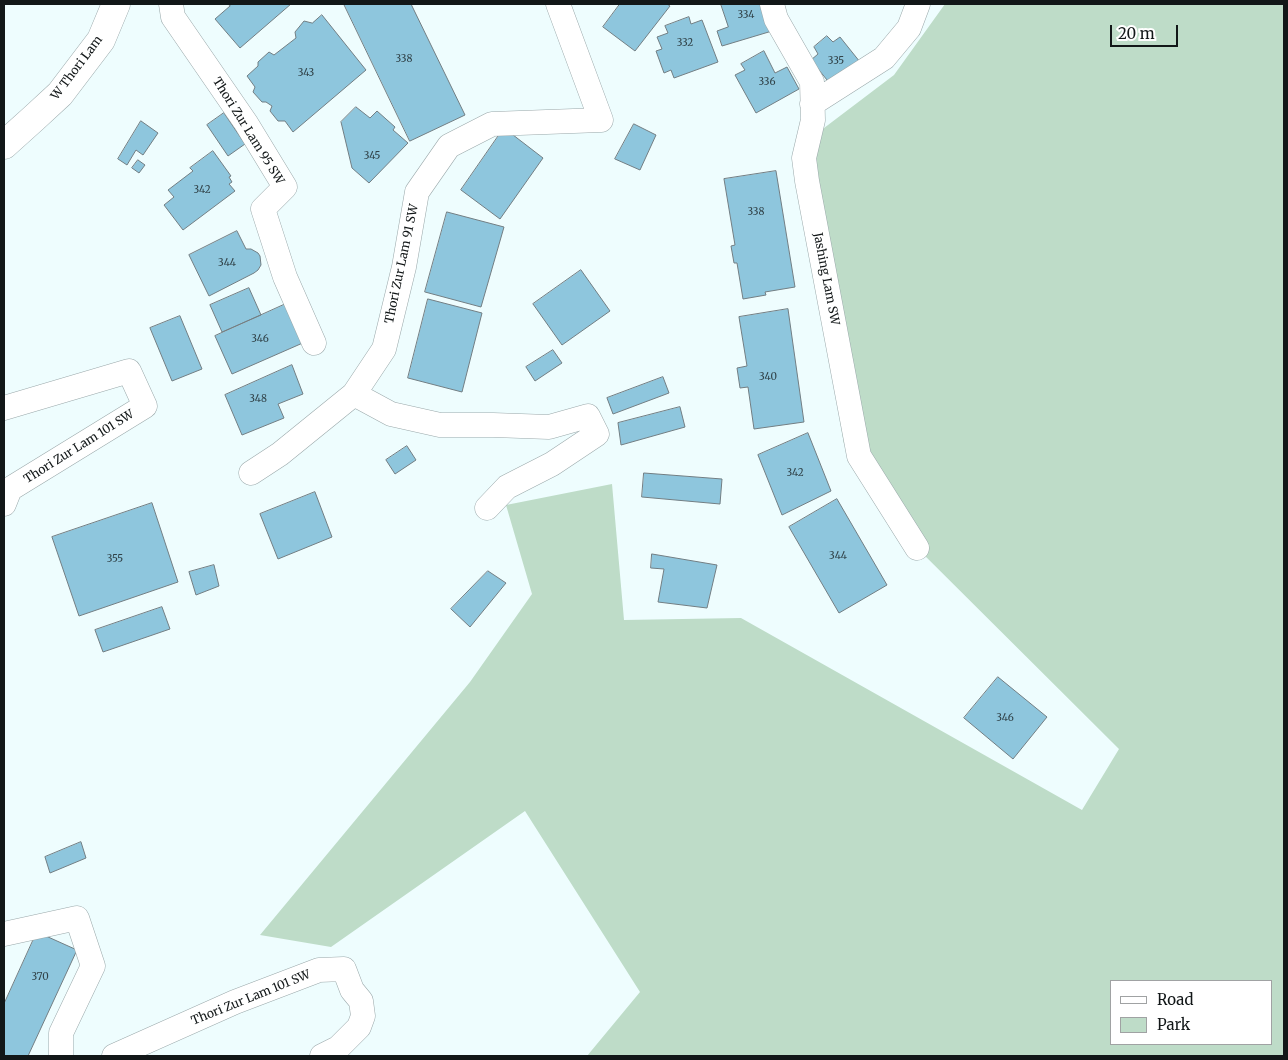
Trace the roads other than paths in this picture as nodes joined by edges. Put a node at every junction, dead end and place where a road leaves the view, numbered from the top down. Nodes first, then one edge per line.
1 (116, 4) edge
2 (171, 4) edge
3 (558, 4) edge
4 (772, 4) edge
5 (918, 4) edge
6 (812, 104) junction
7 (4, 145) edge
8 (314, 343) dead end
9 (354, 394) junction
10 (4, 408) edge
11 (251, 473) dead end
12 (4, 504) edge
13 (487, 508) dead end
14 (917, 548) dead end
15 (4, 934) edge
16 (61, 1056) edge
17 (114, 1056) edge
18 (322, 1056) edge

1 - 7 main road, W Thori Lam
2 - 8 street, Thori Zur Lam 95 SW
3 - 9 street, Thori Zur Lam 91 SW
4 - 6 street, Jashing Lam SW
5 - 6 street
6 - 14 street, Jashing Lam SW
9 - 11 street, Thori Zur Lam 91 SW
9 - 13 street
10 - 12 street, Thori Zur Lam 101 SW
15 - 16 street
17 - 18 street, Thori Zur Lam 101 SW

